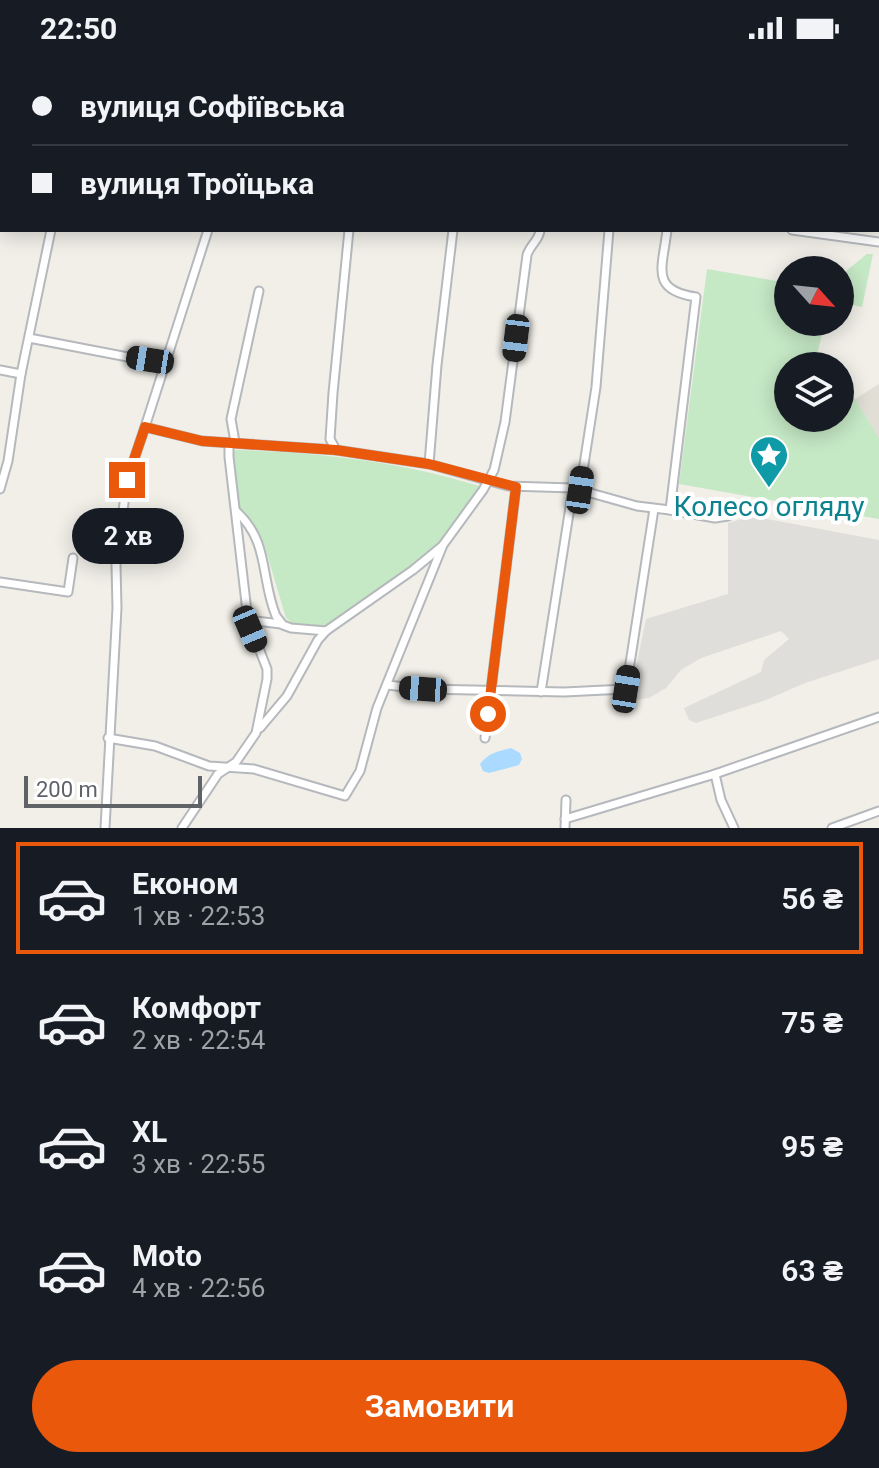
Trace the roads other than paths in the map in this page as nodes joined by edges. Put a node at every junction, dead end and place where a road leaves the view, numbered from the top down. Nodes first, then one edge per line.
1 (51, 232) edge
2 (207, 232) edge
3 (349, 232) edge
4 (453, 232) edge
5 (540, 232) edge
6 (609, 232) edge
7 (667, 232) edge
8 (806, 232) edge
9 (879, 242) edge
10 (259, 291) dead end
11 (29, 338) junction
12 (164, 364) junction
13 (0, 370) edge
14 (21, 374) junction
15 (145, 427) junction
16 (232, 443) junction
17 (336, 450) junction
18 (429, 464) junction
19 (490, 480) junction
20 (1, 486) edge
21 (516, 487) junction
22 (576, 489) junction
23 (654, 509) junction
24 (670, 510) junction
25 (236, 511) junction
26 (728, 516) dead end
27 (443, 545) junction
28 (73, 558) dead end
29 (0, 582) edge
30 (248, 620) junction
31 (283, 625) junction
32 (326, 631) junction
33 (387, 685) junction
34 (490, 690) junction
35 (541, 692) junction
36 (879, 717) edge
37 (256, 733) junction
38 (108, 738) junction
39 (485, 738) dead end
40 (226, 768) junction
41 (715, 774) junction
42 (566, 800) dead end
43 (879, 811) edge
44 (565, 824) edge
45 (105, 828) edge
46 (182, 828) edge
47 (734, 828) edge
48 (832, 828) edge

1 - 11 street
2 - 12 street
3 - 17 street
4 - 18 street
5 - 19 street
6 - 22 street
7 - 24 street
8 - 9 street
10 - 16 street
11 - 12 street
11 - 14 street
12 - 15 street
13 - 14 street
14 - 20 street
15 - 16 street
15 - 38 street
16 - 17 street
16 - 25 street
17 - 18 street
18 - 19 street
19 - 21 street
19 - 27 street
21 - 22 street
21 - 34 street
22 - 23 street
22 - 35 street
23 - 24 street
23 - 35 street
24 - 26 street
25 - 30 street
25 - 31 street
27 - 32 street
27 - 33 street
28 - 29 street
30 - 31 street
30 - 37 street
31 - 32 street
32 - 37 street
33 - 34 street
33 - 40 street
34 - 35 street
34 - 39 street
36 - 41 street
37 - 40 street
38 - 40 street
38 - 45 street
40 - 46 street
41 - 44 street
41 - 47 street
42 - 44 street
43 - 48 street

